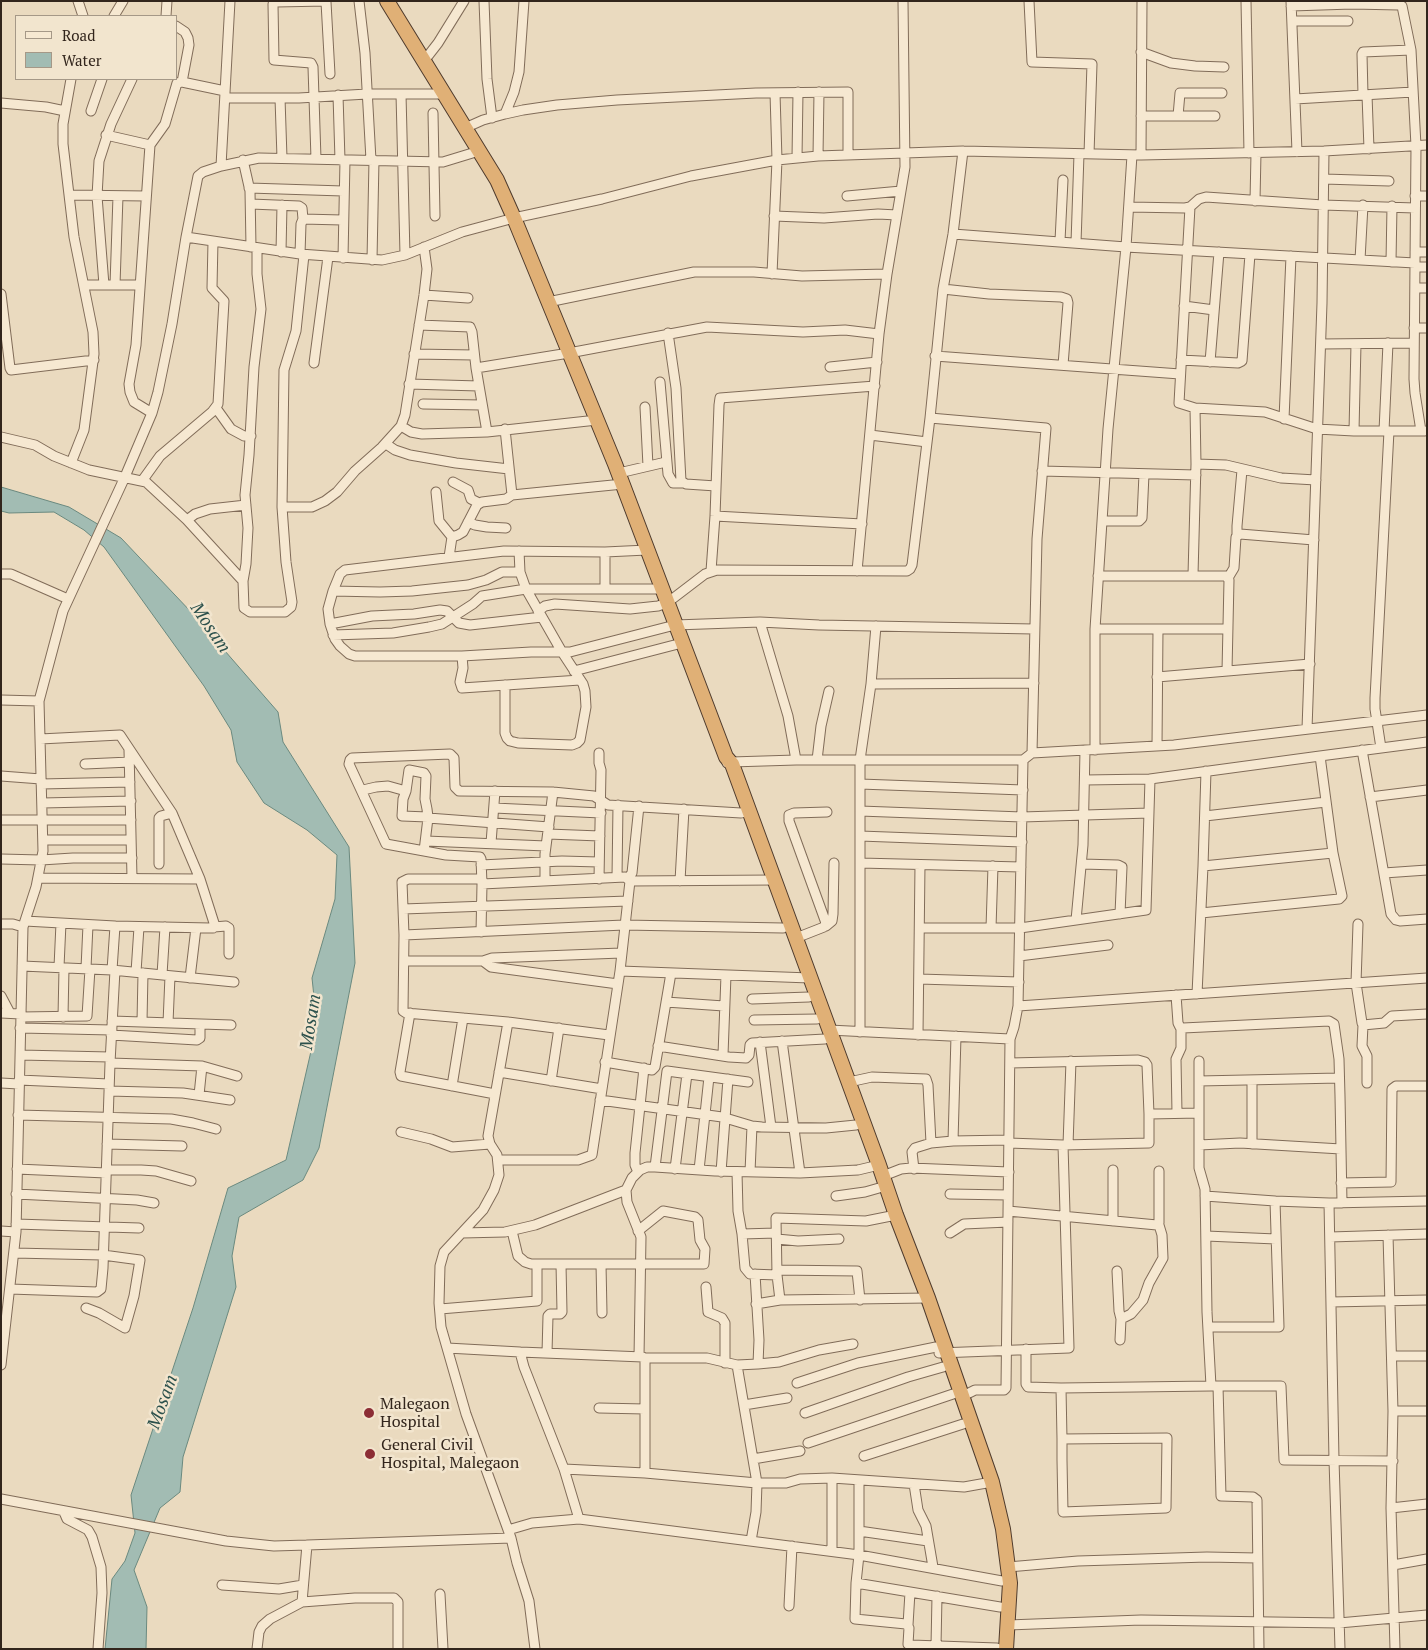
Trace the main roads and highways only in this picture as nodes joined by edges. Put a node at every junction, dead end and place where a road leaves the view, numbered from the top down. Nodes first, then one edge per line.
1 (386, 1) edge
2 (770, 880) junction
3 (806, 978) junction
4 (827, 1034) junction
5 (878, 1174) junction
6 (941, 1351) junction
7 (958, 1395) junction
8 (988, 1482) junction
9 (1000, 1648) edge

1 - 2 highway
2 - 3 highway
2 - 3 highway
3 - 4 highway
3 - 4 highway
4 - 5 highway
4 - 5 highway
5 - 6 highway
6 - 7 highway
6 - 7 highway
7 - 8 highway
7 - 8 highway
8 - 9 highway
8 - 9 highway

